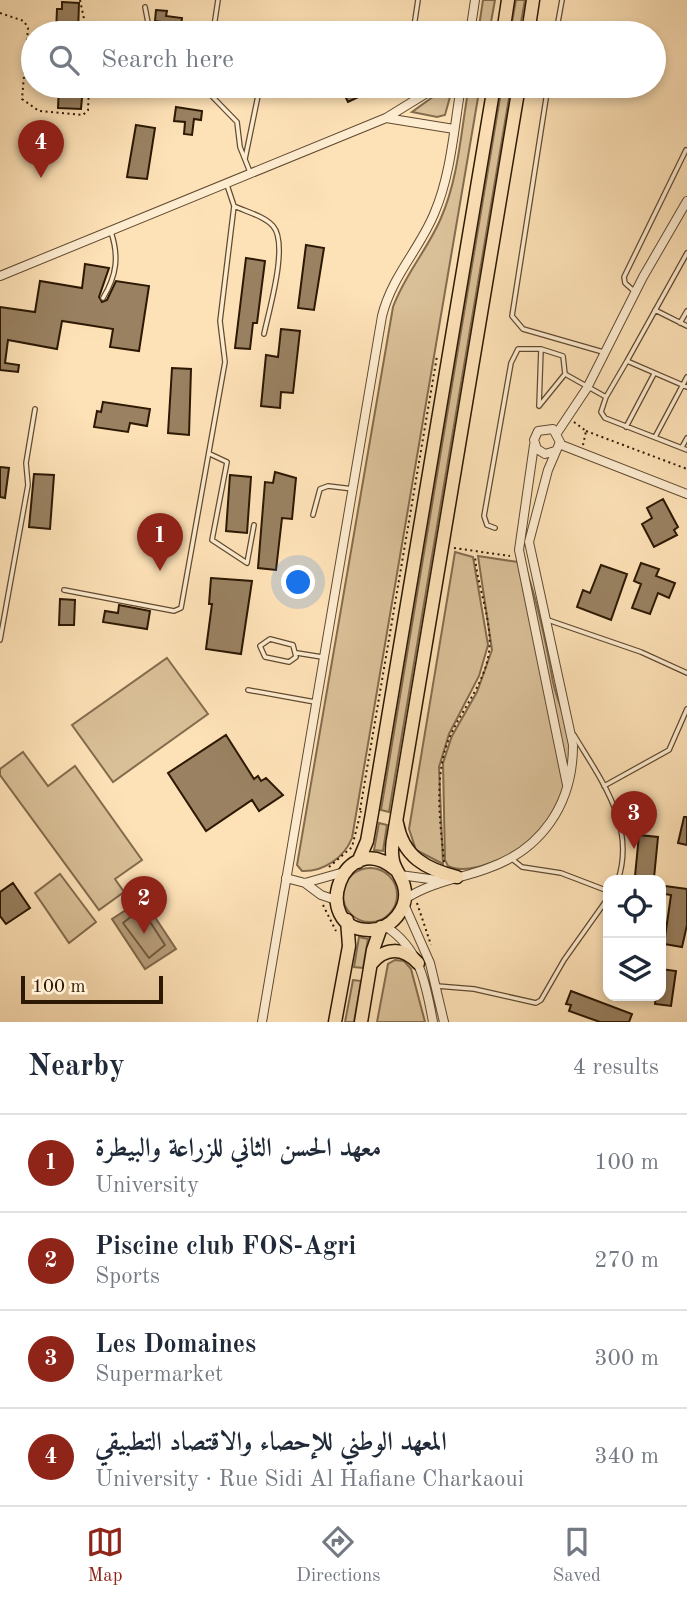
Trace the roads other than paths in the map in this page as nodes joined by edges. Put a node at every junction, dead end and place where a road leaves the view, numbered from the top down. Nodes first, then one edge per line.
1 (218, 0) edge
2 (418, 0) edge
3 (475, 0) edge
4 (508, 0) edge
5 (533, 0) edge
6 (562, 0) edge
7 (145, 7) dead end
8 (148, 21) edge
9 (215, 21) edge
10 (415, 21) edge
11 (472, 21) edge
12 (505, 21) edge
13 (530, 21) edge
14 (558, 21) edge
15 (214, 98) edge
16 (258, 98) edge
17 (418, 98) edge
18 (459, 98) edge
19 (492, 98) edge
20 (517, 98) edge
21 (546, 98) edge
22 (386, 118) junction
23 (454, 130) junction
24 (686, 150) edge
25 (245, 161) junction
26 (251, 175) junction
27 (226, 185) junction
28 (687, 201) edge
29 (234, 206) junction
30 (111, 232) junction
31 (687, 253) edge
32 (0, 276) edge
33 (636, 293) junction
34 (103, 298) dead end
35 (655, 310) junction
36 (687, 310) edge
37 (680, 323) junction
38 (687, 326) edge
39 (264, 334) dead end
40 (541, 349) junction
41 (603, 352) junction
42 (627, 361) junction
43 (655, 373) junction
44 (565, 374) junction
45 (687, 377) edge
46 (685, 386) edge
47 (587, 388) junction
48 (606, 397) junction
49 (35, 409) dead end
50 (626, 427) junction
51 (557, 433) junction
52 (655, 438) junction
53 (687, 438) edge
54 (534, 445) junction
55 (557, 447) junction
56 (685, 448) edge
57 (209, 454) junction
58 (353, 489) junction
59 (687, 494) edge
60 (313, 515) dead end
61 (254, 525) dead end
62 (495, 528) dead end
63 (64, 590) dead end
64 (546, 619) junction
65 (0, 640) edge
66 (297, 653) junction
67 (323, 657) junction
68 (687, 673) edge
69 (248, 690) dead end
70 (316, 702) junction
71 (687, 709) edge
72 (569, 727) junction
73 (567, 785) junction
74 (604, 786) junction
75 (397, 817) junction
76 (512, 859) junction
77 (358, 862) junction
78 (344, 872) junction
79 (398, 873) junction
80 (619, 875) edge
81 (457, 877) junction
82 (286, 878) junction
83 (439, 881) junction
84 (305, 883) junction
85 (603, 889) edge
86 (336, 900) junction
87 (405, 901) junction
88 (603, 905) edge
89 (347, 920) junction
90 (383, 927) junction
91 (418, 963) junction
92 (370, 965) junction
93 (438, 986) junction
94 (426, 987) junction
95 (262, 1022) edge
96 (335, 1022) edge
97 (361, 1022) edge
98 (433, 1022) edge
99 (444, 1022) edge

1 - 9 lane
2 - 10 lane
3 - 11 street
4 - 12 main road
5 - 13 main road
6 - 14 lane
7 - 8 lane
15 - 25 lane
16 - 25 lane
17 - 22 street
18 - 23 street
19 - 77 main road
20 - 75 main road
21 - 41 lane
22 - 23 street
22 - 26 street
23 - 58 street
24 - 33 lane
25 - 26 lane
26 - 27 street
27 - 29 lane
27 - 30 street
28 - 33 street
29 - 39 lane
29 - 57 lane
30 - 32 street
30 - 34 lane
31 - 35 lane
33 - 41 street
35 - 37 lane
35 - 42 lane
36 - 37 lane
37 - 38 lane
40 - 44 lane
40 - 44 lane
40 - 62 lane
41 - 47 street
42 - 43 lane
42 - 48 lane
43 - 46 lane
43 - 50 lane
44 - 47 lane
45 - 46 lane
46 - 52 lane
47 - 48 lane
47 - 51 street
48 - 50 lane
49 - 65 lane
50 - 52 lane
51 - 54 street
51 - 55 street
52 - 56 lane
53 - 56 lane
54 - 55 street
54 - 73 street
55 - 59 street
55 - 64 street
57 - 61 lane
57 - 63 lane
58 - 60 lane
58 - 67 street
64 - 68 lane
64 - 72 street
66 - 66 lane
66 - 67 lane
67 - 70 street
69 - 70 lane
70 - 82 street
71 - 74 lane
72 - 73 street
72 - 74 lane
73 - 76 street
74 - 80 lane
75 - 79 main road
75 - 81 main road
76 - 81 street
76 - 85 lane
77 - 78 main road
77 - 79 main road
78 - 84 street
78 - 86 main road
79 - 83 street
79 - 87 main road
81 - 83 street
82 - 84 street
82 - 95 street
83 - 87 street
84 - 86 street
86 - 89 main road
87 - 90 main road
87 - 93 street
88 - 93 lane
89 - 90 main road
89 - 96 main road
90 - 91 street
90 - 92 main road
91 - 92 main road
91 - 94 street
92 - 97 main road
93 - 94 lane
93 - 99 street
94 - 98 street

